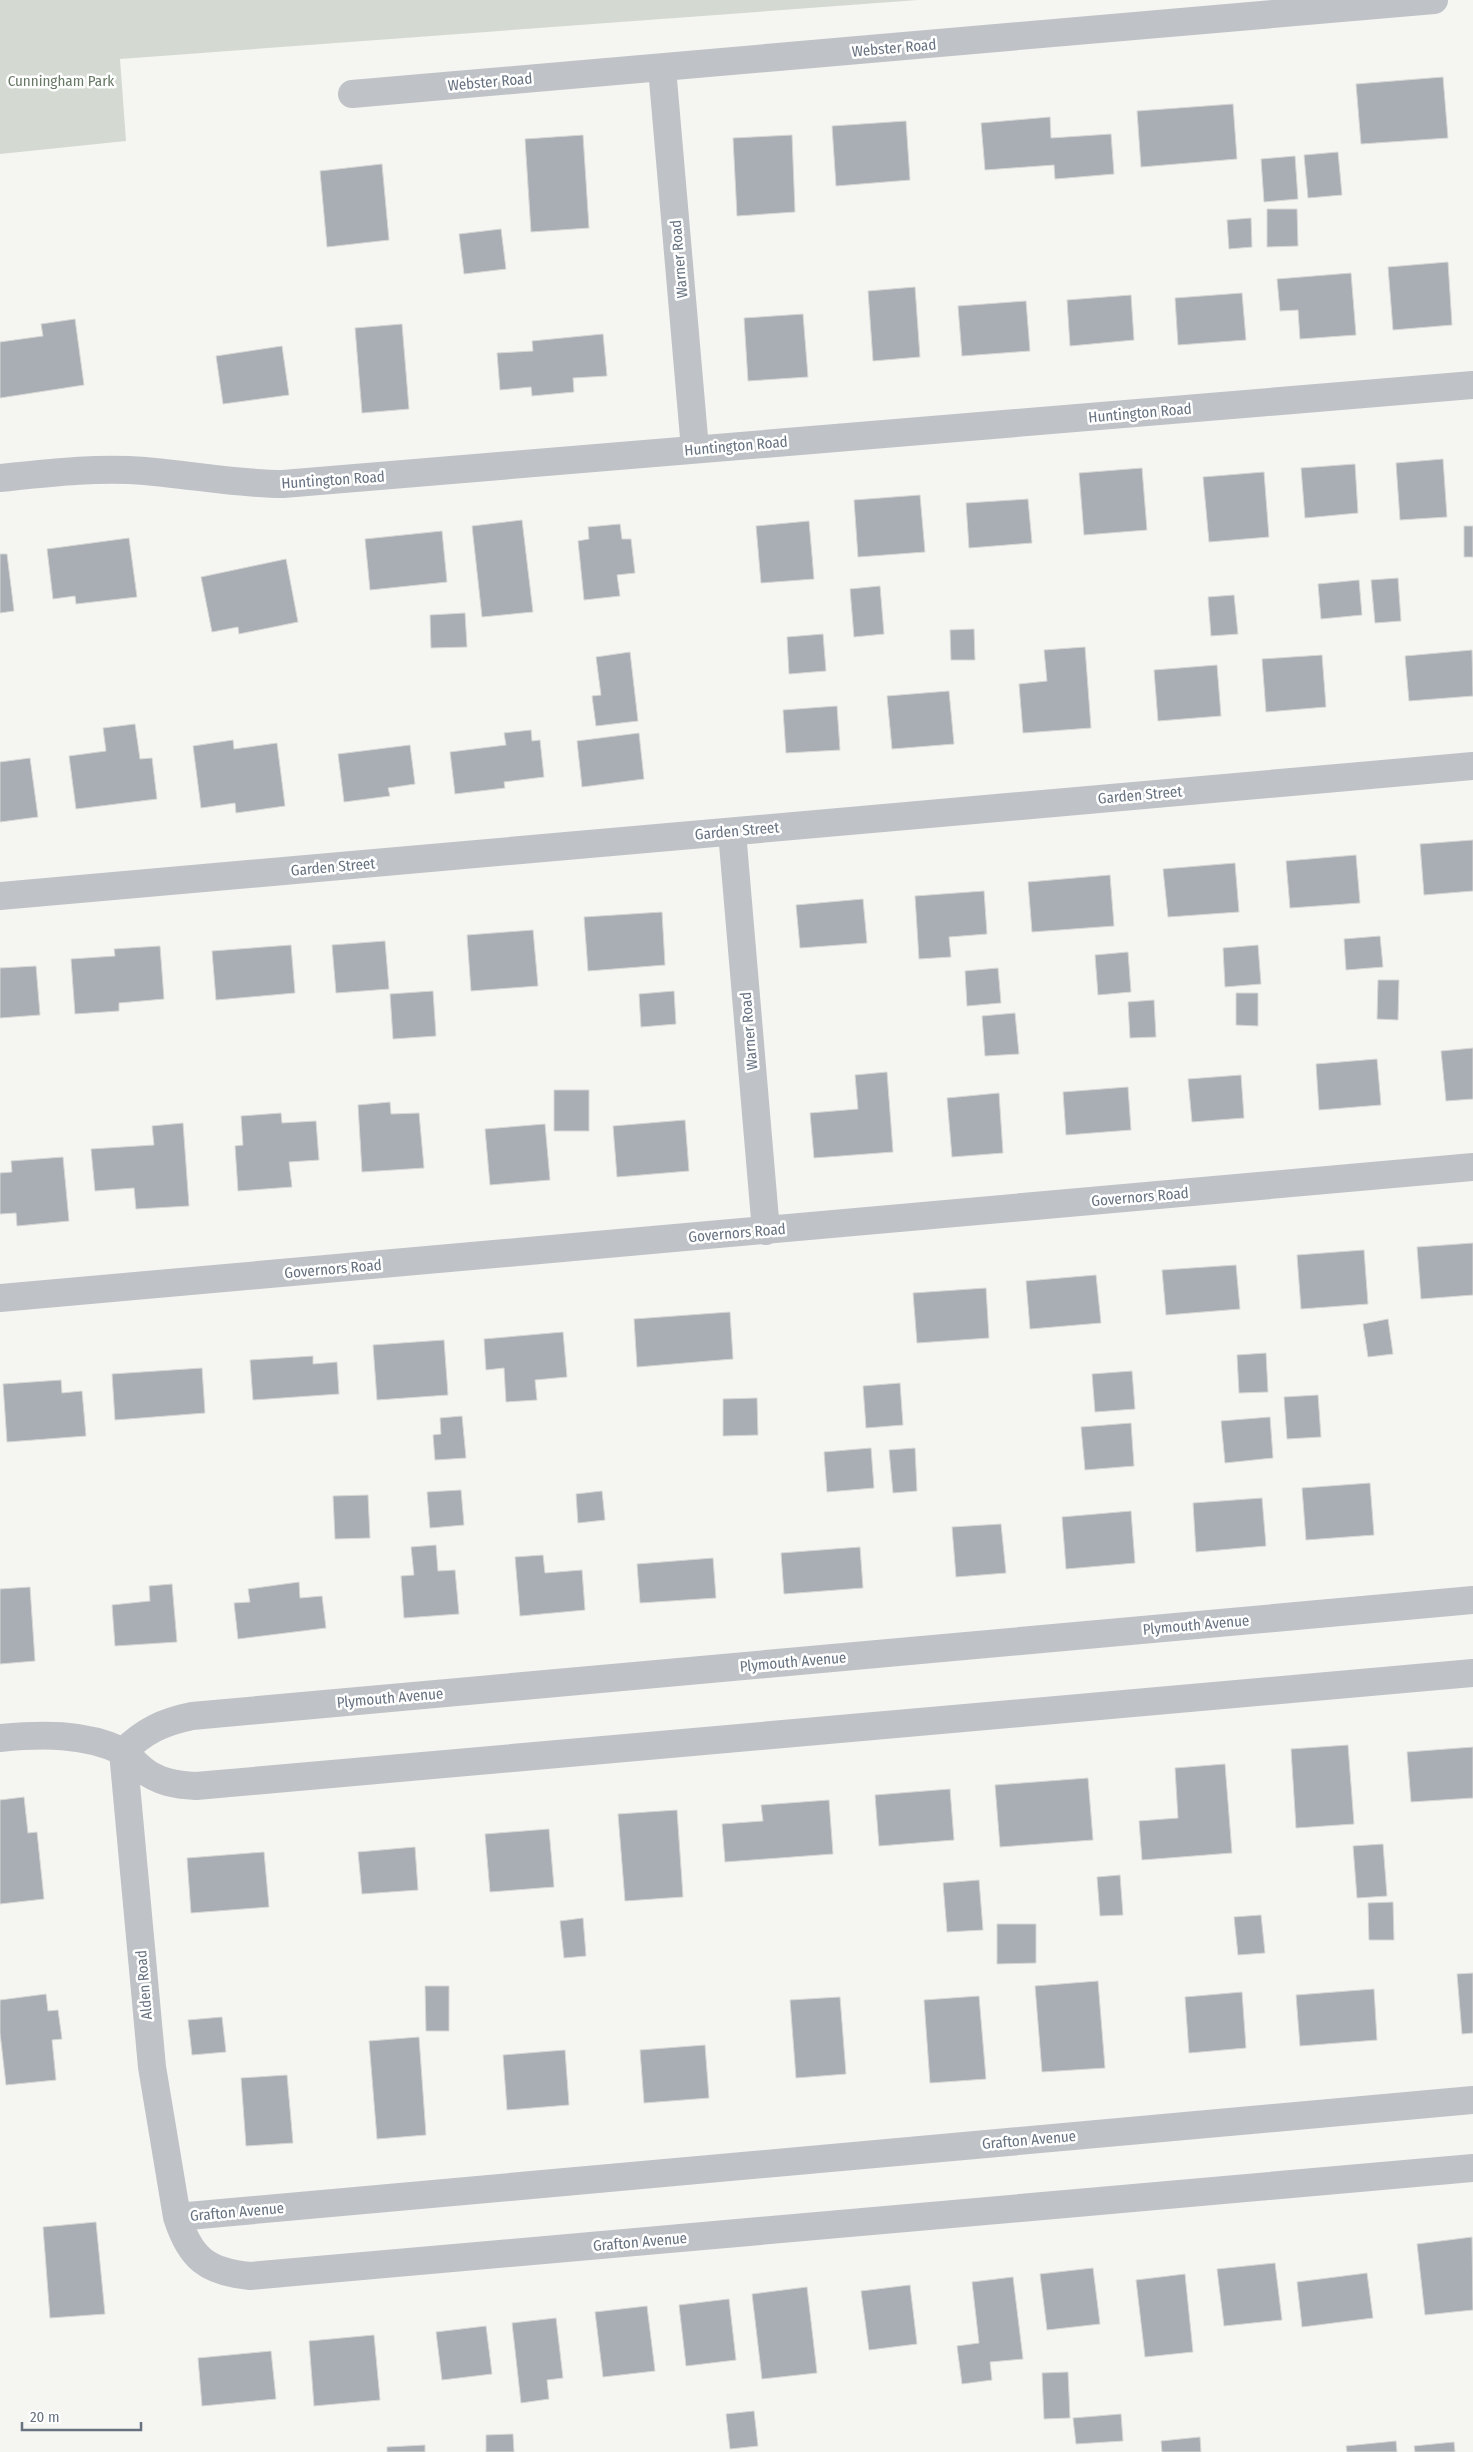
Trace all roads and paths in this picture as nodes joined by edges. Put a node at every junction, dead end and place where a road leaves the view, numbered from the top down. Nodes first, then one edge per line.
1 (1434, 0) edge
2 (662, 68) junction
3 (352, 94) dead end
4 (1473, 385) edge
5 (695, 449) junction
6 (0, 478) edge
7 (1473, 766) edge
8 (732, 832) junction
9 (0, 896) edge
10 (1473, 1168) edge
11 (766, 1230) junction
12 (0, 1298) edge
13 (1473, 1600) edge
14 (1473, 1673) edge
15 (0, 1738) edge
16 (123, 1752) junction
17 (1473, 2100) edge
18 (1473, 2168) edge
19 (177, 2217) junction

1 - 2 street, Webster Road
2 - 3 street, Webster Road
2 - 5 street, Warner Road
4 - 5 street, Huntington Road
5 - 6 street, Huntington Road
7 - 8 street, Garden Street
8 - 9 street, Garden Street
8 - 11 street, Warner Road
10 - 11 street, Governors Road
11 - 12 street, Governors Road
13 - 16 street, Plymouth Avenue
14 - 16 street
15 - 16 street
16 - 19 street, Alden Road
17 - 19 street, Grafton Avenue
18 - 19 street, Grafton Avenue

